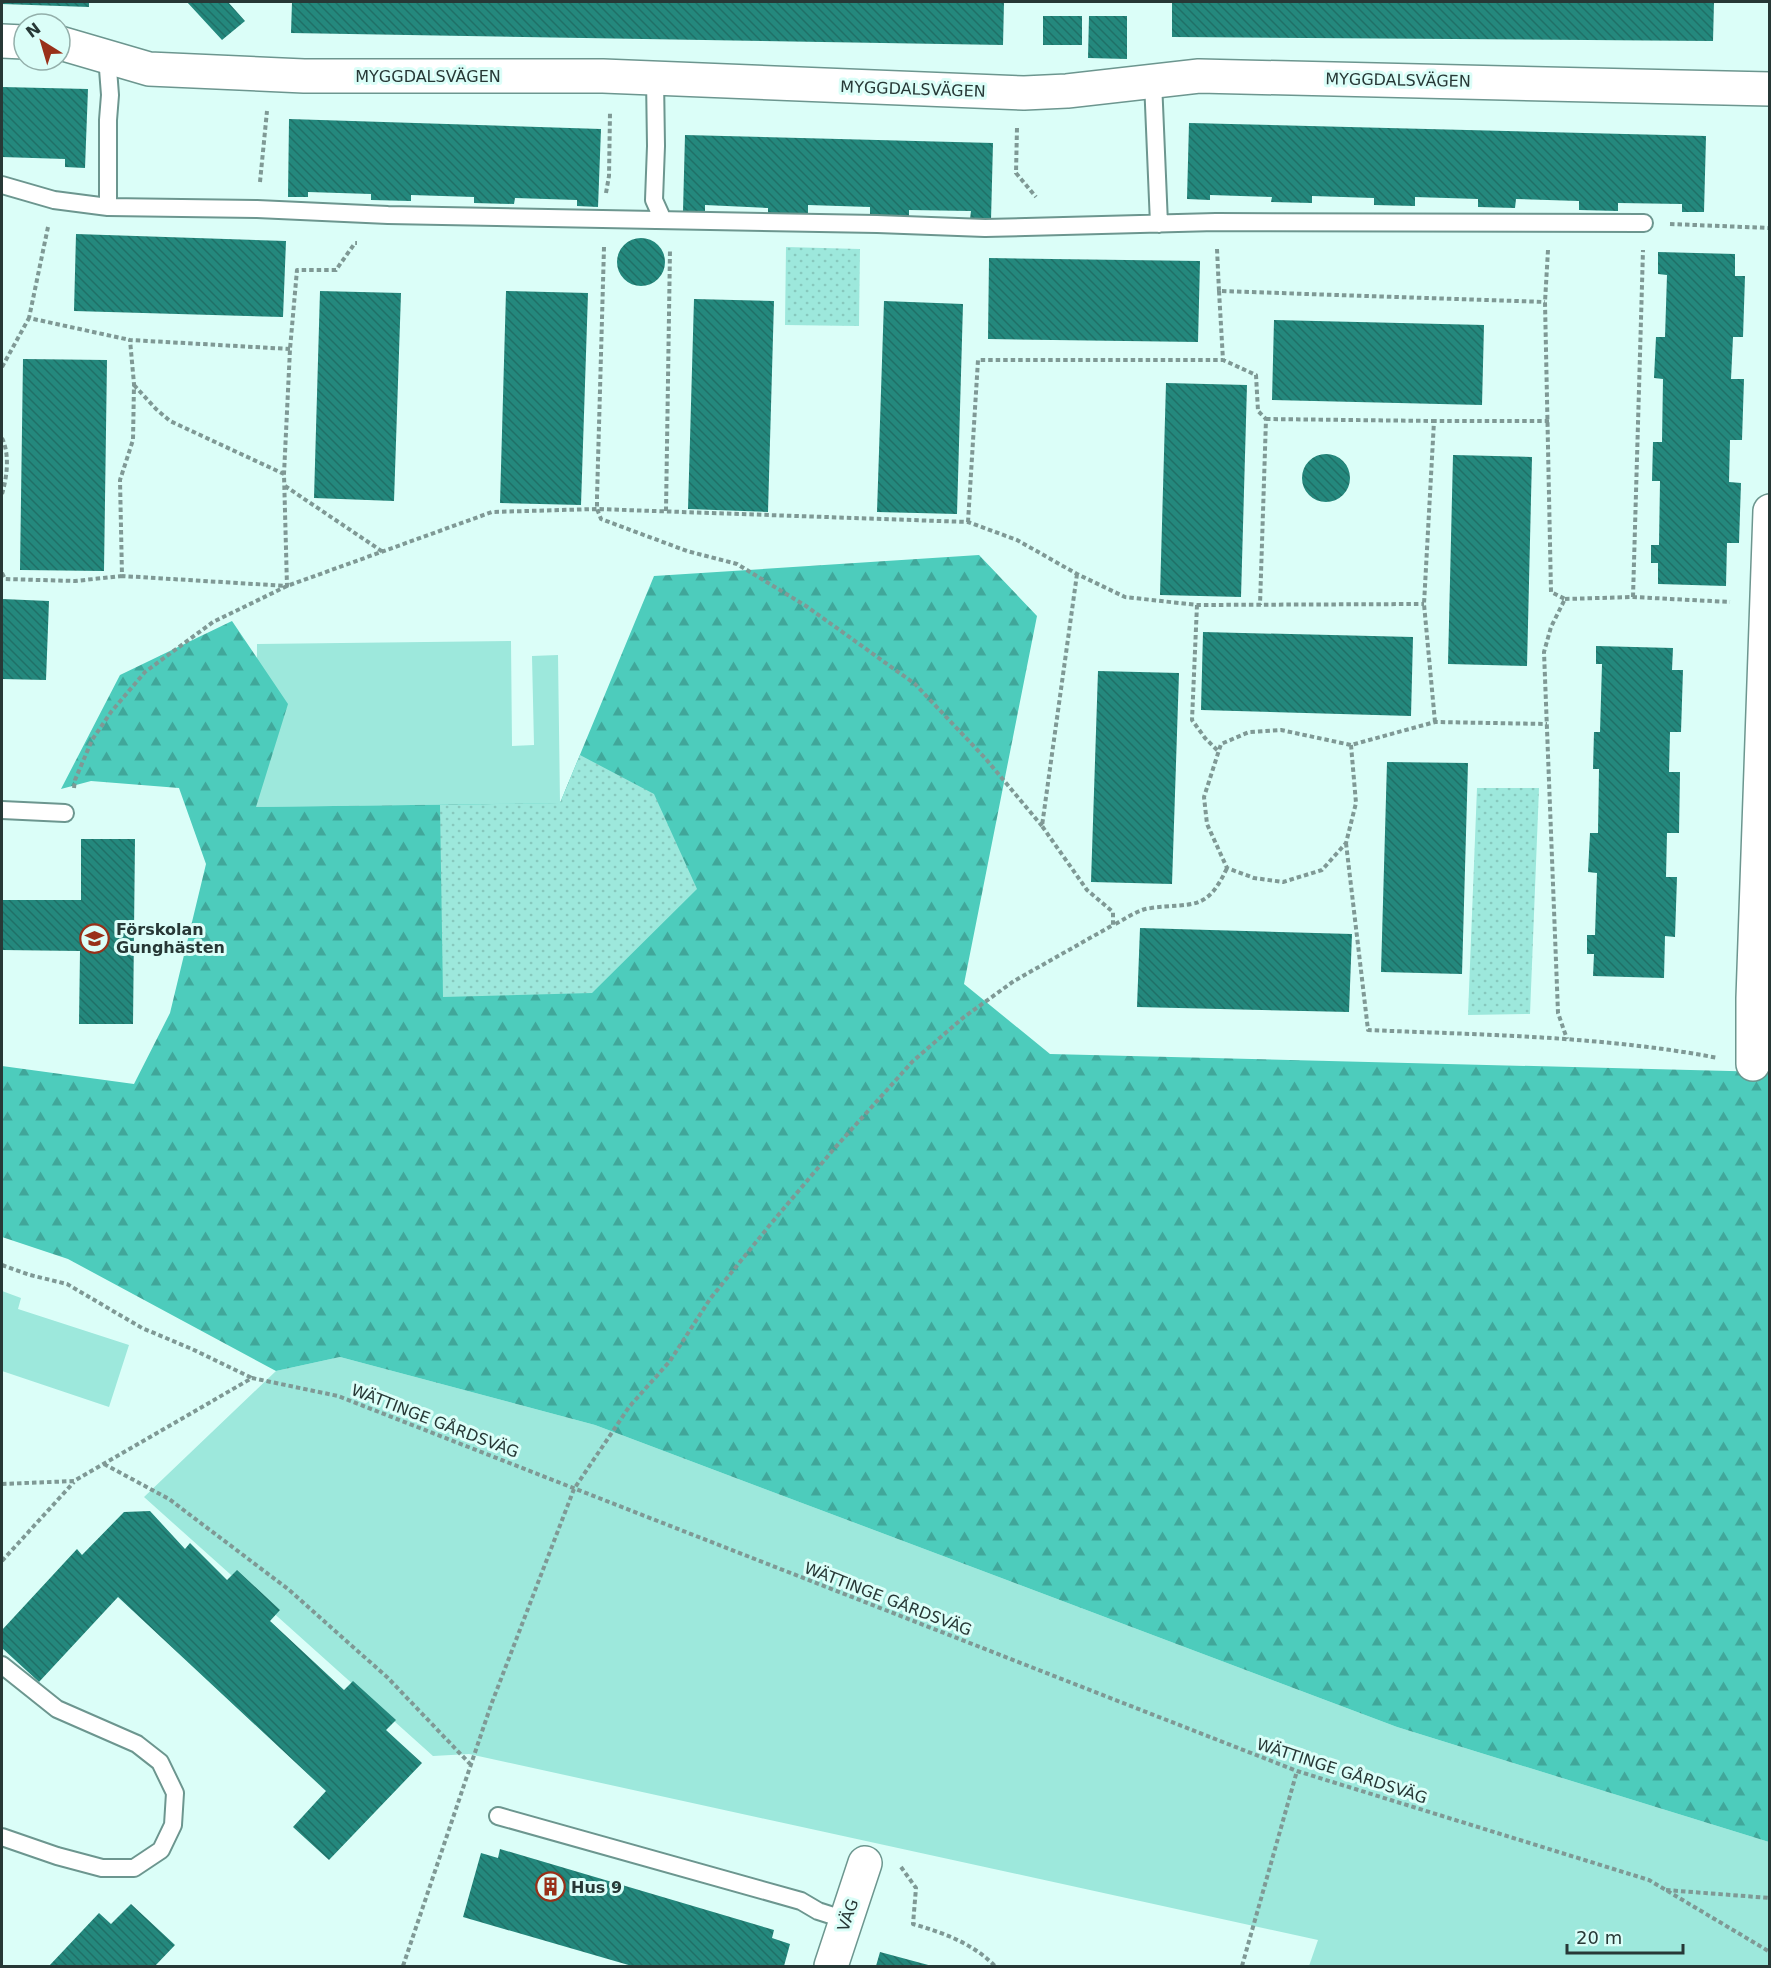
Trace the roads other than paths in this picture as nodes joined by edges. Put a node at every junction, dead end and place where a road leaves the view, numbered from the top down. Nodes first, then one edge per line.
1 (72, 46) edge
2 (107, 56) junction
3 (655, 78) junction
4 (1153, 81) junction
5 (1770, 89) edge
6 (2, 185) edge
7 (108, 207) junction
8 (663, 220) junction
9 (1644, 223) road end
10 (1158, 224) junction
11 (1770, 511) edge
12 (2, 810) edge
13 (65, 813) road end
14 (1753, 1064) road end
15 (2, 1665) edge
16 (498, 1816) dead end
17 (2, 1837) edge
18 (865, 1863) road end
19 (846, 1920) junction
20 (831, 1966) edge

1 - 2 street, MYGGDALSVÄGEN
2 - 3 street, MYGGDALSVÄGEN
2 - 7 lane
3 - 4 street, MYGGDALSVÄGEN
3 - 8 lane
4 - 5 street, MYGGDALSVÄGEN
4 - 10 lane
6 - 7 lane
7 - 8 lane
8 - 10 lane
9 - 10 lane
11 - 14 street
12 - 13 lane
15 - 17 lane
16 - 19 lane
18 - 19 street, VÄG
19 - 20 street, VÄG

